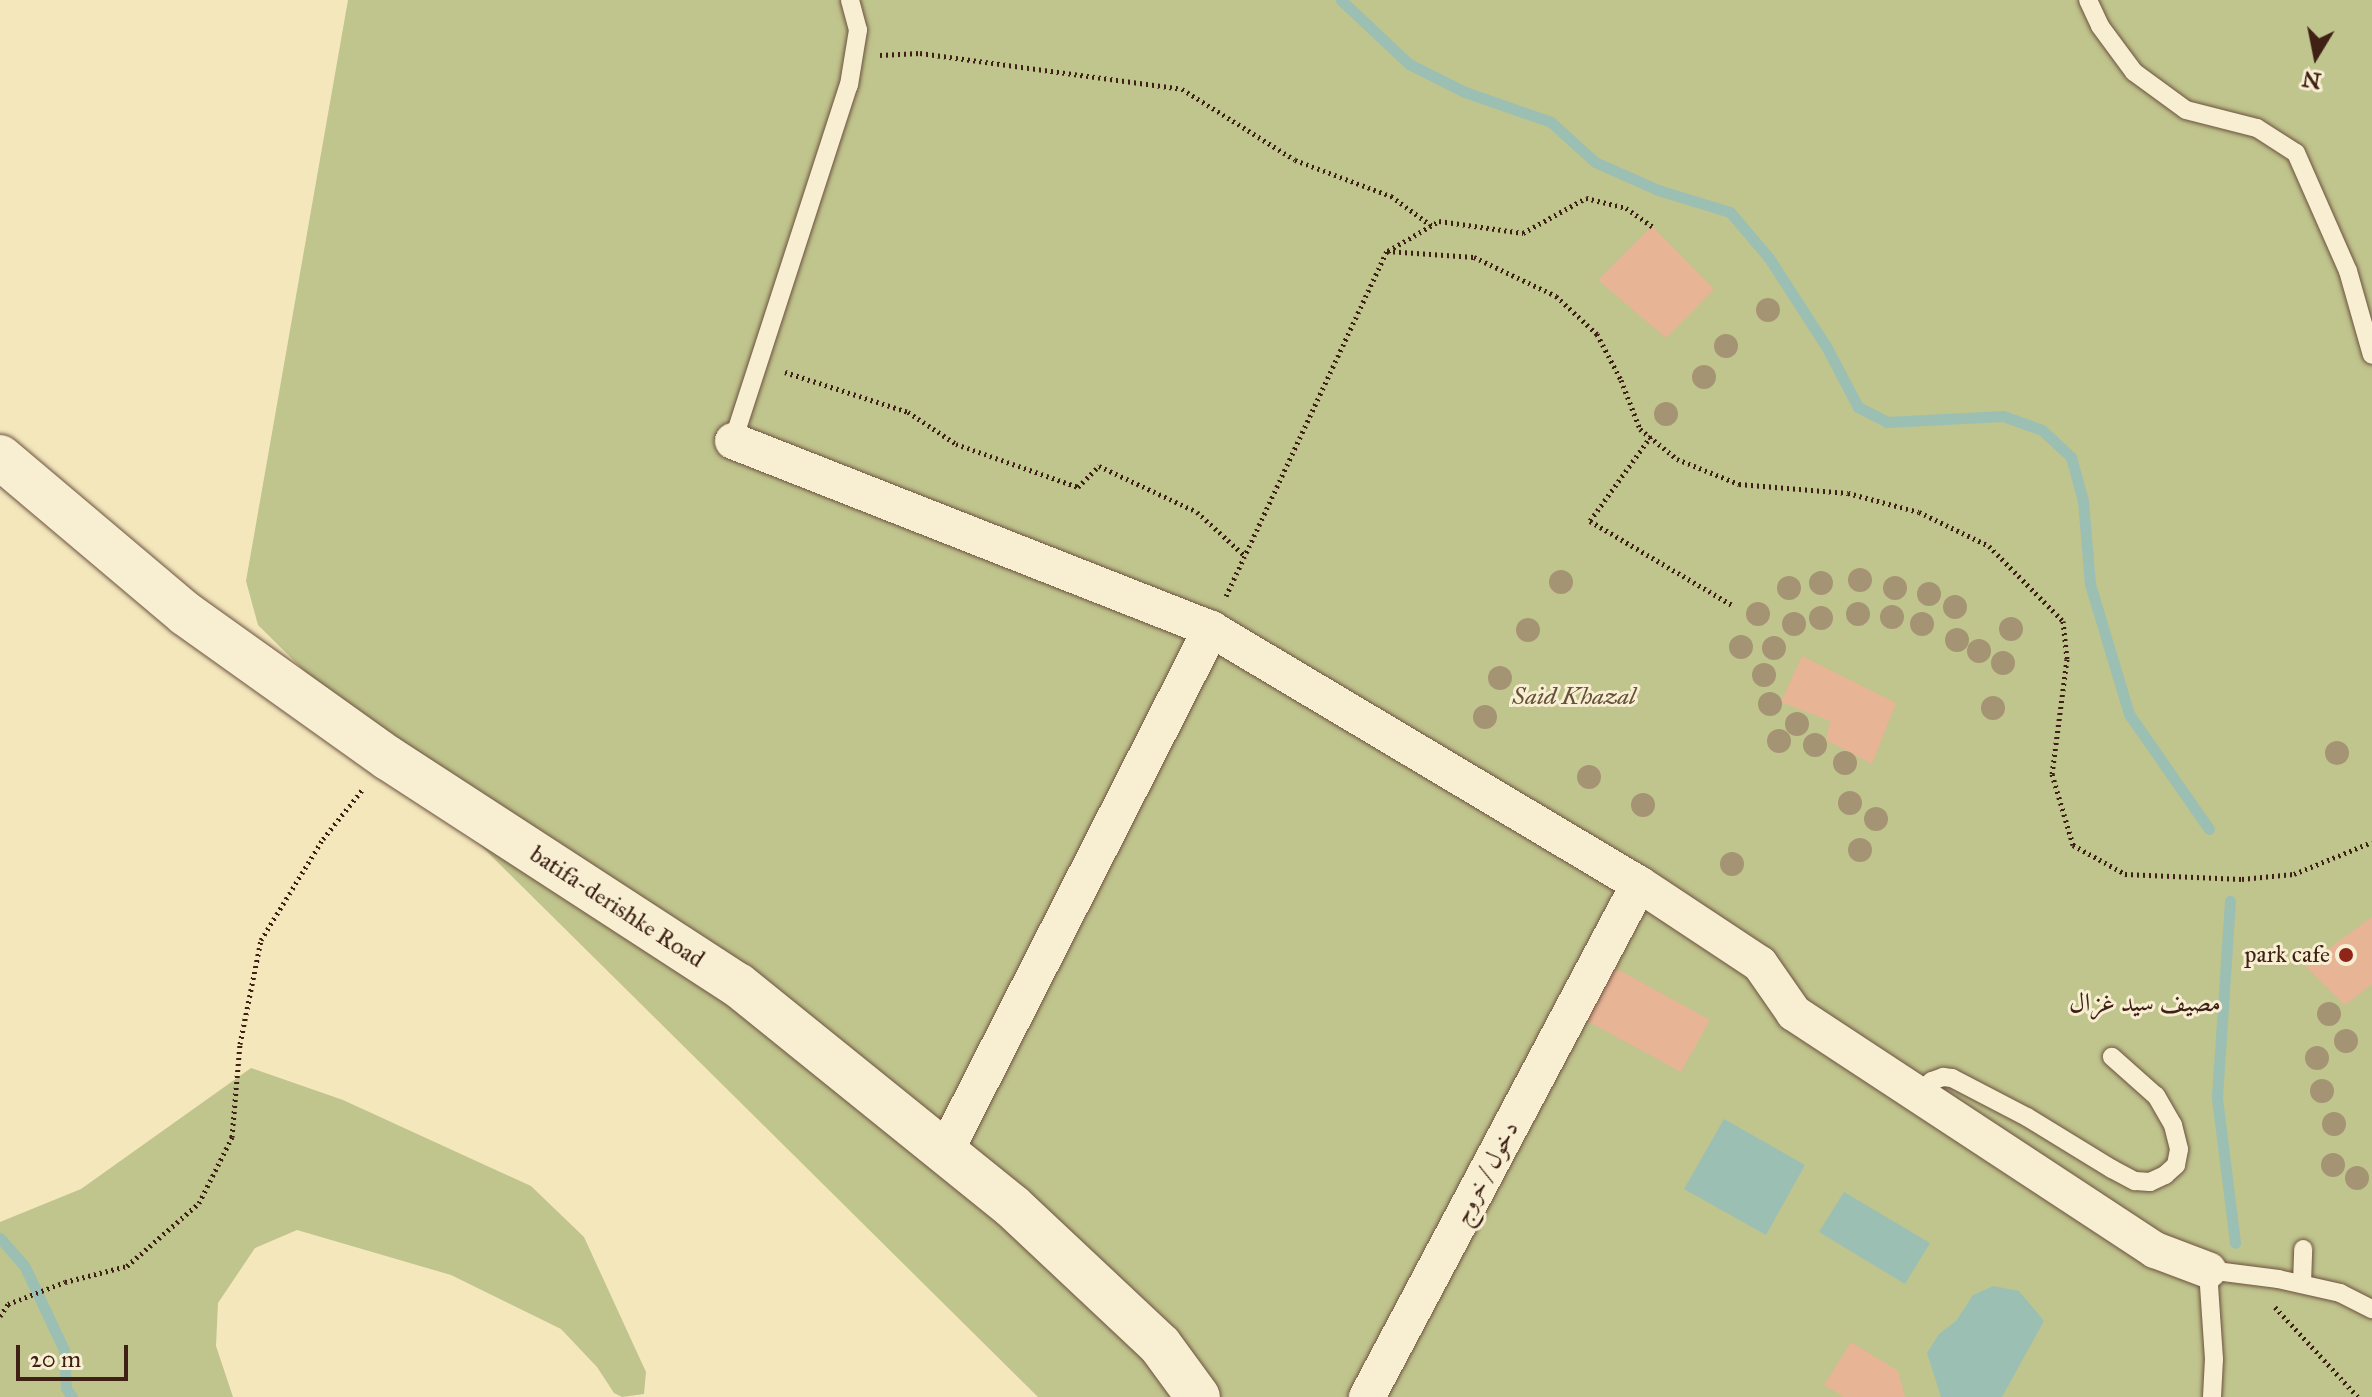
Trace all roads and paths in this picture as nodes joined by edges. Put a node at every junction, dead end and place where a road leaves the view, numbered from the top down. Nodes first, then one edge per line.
1 (850, 0) edge
2 (2088, 0) edge
3 (853, 57) junction
4 (1432, 226) junction
5 (1652, 226) dead end
6 (1387, 251) junction
7 (2372, 355) edge
8 (758, 363) junction
9 (1651, 436) junction
10 (733, 441) joint
11 (0, 457) edge
12 (1245, 556) junction
13 (1732, 605) dead end
14 (1211, 629) junction
15 (388, 758) junction
16 (2372, 842) edge
17 (1639, 884) junction
18 (2112, 1057) dead end
19 (1917, 1094) junction
20 (945, 1152) junction
21 (2303, 1249) dead end
22 (2208, 1270) junction
23 (2244, 1274) junction
24 (2302, 1284) junction
25 (2372, 1309) edge
26 (0, 1316) edge
27 (1198, 1397) edge
28 (1367, 1397) edge
29 (2212, 1397) edge
30 (2358, 1397) edge

1 - 3 lane
2 - 7 lane
3 - 4 path
3 - 8 lane
4 - 5 path
4 - 6 path
6 - 9 path
6 - 12 path
8 - 10 lane
8 - 12 path
9 - 13 path
9 - 16 path
10 - 14 street
11 - 15 main road, batifa-derishke Road
12 - 14 path
14 - 17 street
14 - 20 street
15 - 20 main road, batifa-derishke Road
15 - 26 path
17 - 19 street
17 - 28 street, دخول / خروج
18 - 19 lane
19 - 22 street
20 - 27 main road, batifa-derishke Road
21 - 24 lane
22 - 23 lane
22 - 29 lane
23 - 24 lane
23 - 30 path
24 - 25 lane

